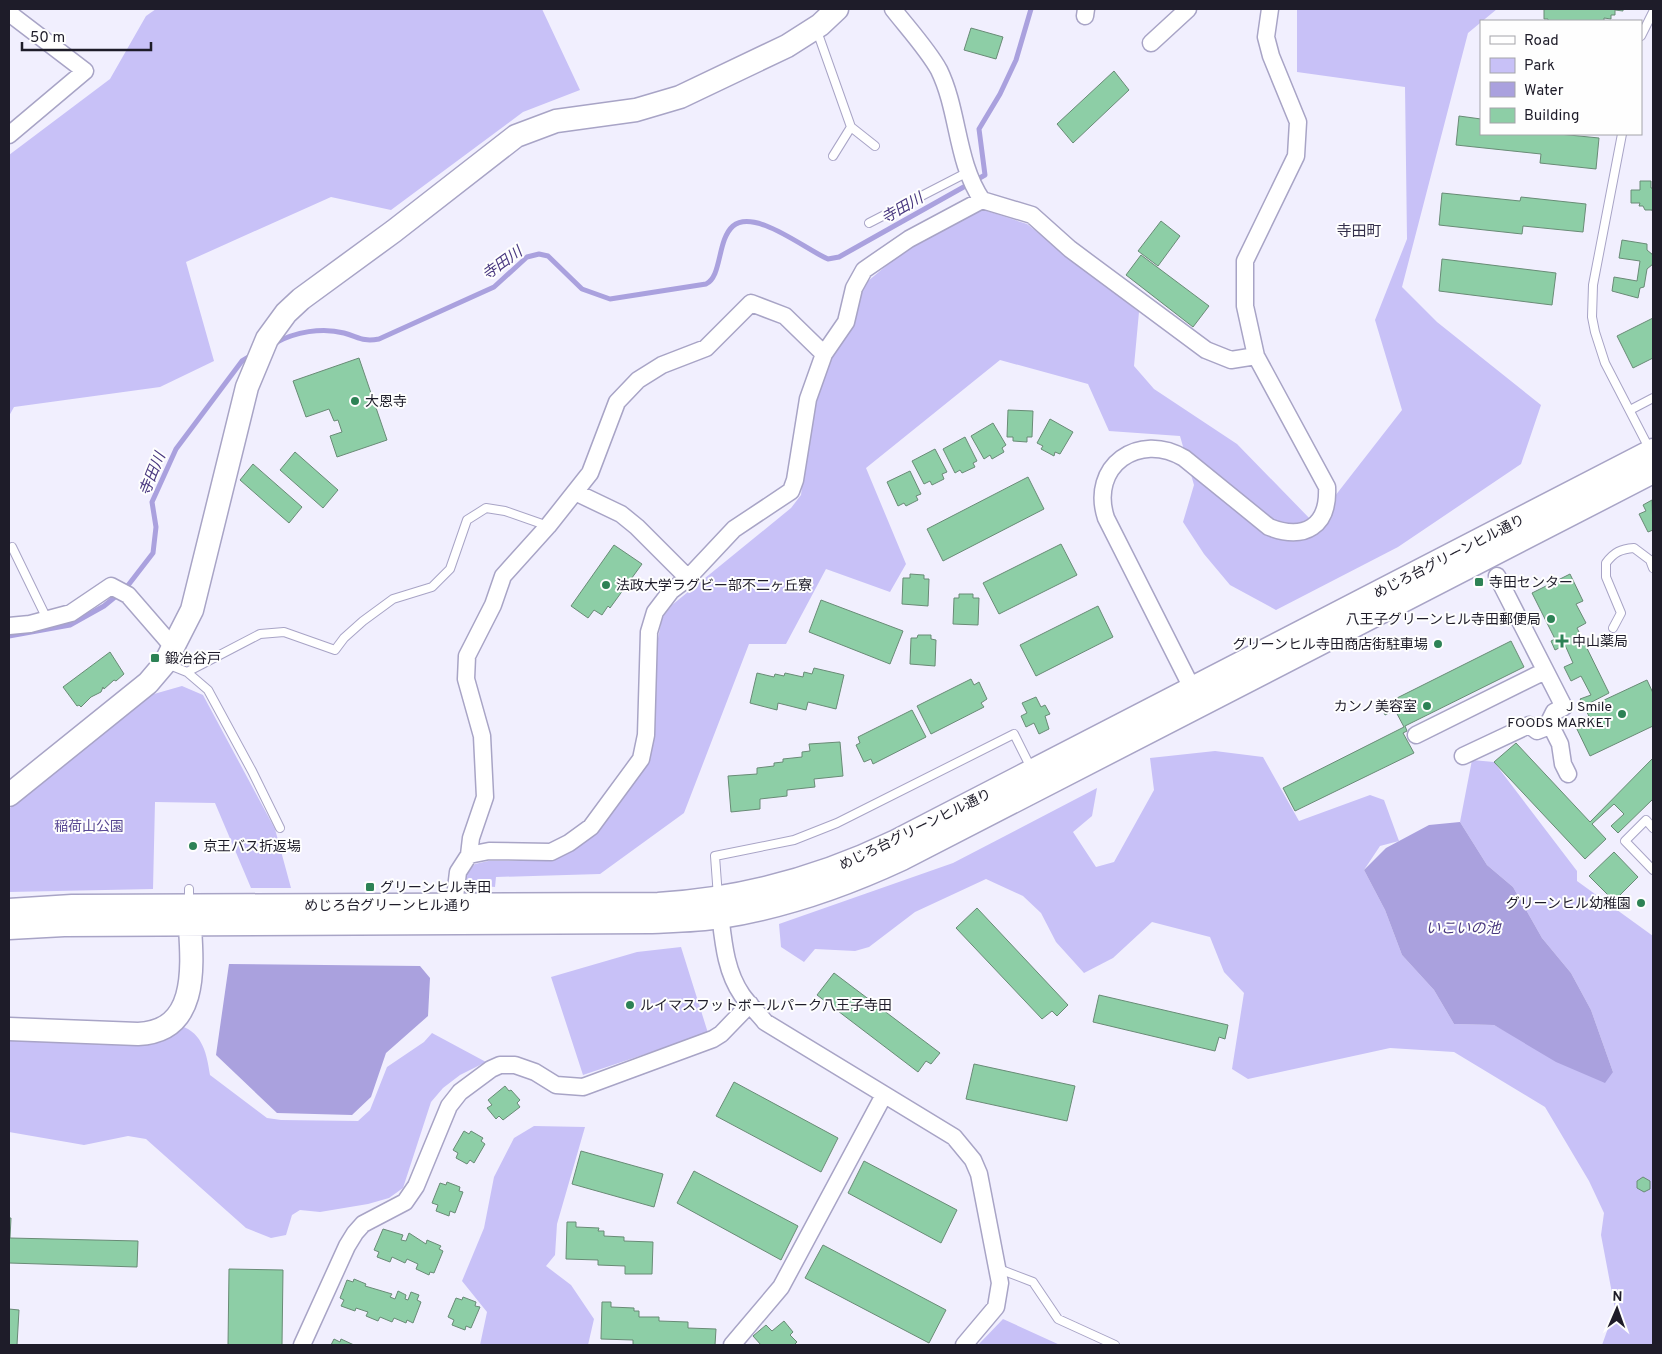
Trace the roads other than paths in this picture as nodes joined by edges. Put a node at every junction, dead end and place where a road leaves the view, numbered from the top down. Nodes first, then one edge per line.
1 (837, 9) edge
2 (893, 9) edge
3 (1188, 9) edge
4 (1270, 9) edge
5 (1653, 12) edge
6 (9, 13) edge
7 (816, 28) junction
8 (1642, 34) edge
9 (1151, 43) dead end
10 (851, 127) junction
11 (11, 131) edge
12 (1622, 135) edge
13 (874, 146) dead end
14 (833, 156) dead end
15 (968, 172) junction
16 (979, 196) junction
17 (869, 223) dead end
18 (824, 354) junction
19 (1256, 356) junction
20 (1653, 398) edge
21 (1630, 410) junction
22 (1653, 457) edge
23 (576, 492) junction
24 (548, 526) junction
25 (12, 547) dead end
26 (1653, 568) edge
27 (1497, 576) dead end
28 (688, 578) junction
29 (47, 619) junction
30 (9, 626) edge
31 (1613, 628) dead end
32 (170, 655) junction
33 (1545, 671) junction
34 (187, 672) junction
35 (1197, 696) junction
36 (1550, 726) junction
37 (1416, 735) dead end
38 (1463, 756) dead end
39 (1568, 774) dead end
40 (1036, 779) junction
41 (9, 795) edge
42 (280, 828) dead end
43 (1653, 828) edge
44 (469, 855) junction
45 (1653, 870) edge
46 (190, 906) junction
47 (719, 908) junction
48 (9, 910) edge
49 (453, 914) junction
50 (9, 928) edge
51 (750, 1004) junction
52 (9, 1029) edge
53 (884, 1095) junction
54 (999, 1269) junction
55 (302, 1345) edge
56 (732, 1345) edge
57 (964, 1345) edge
58 (1115, 1345) edge

1 - 7 street
2 - 15 street
3 - 9 street
4 - 19 street
5 - 8 lane
6 - 11 street
7 - 10 lane
7 - 32 street
10 - 13 lane
10 - 14 lane
12 - 21 lane
15 - 16 street
15 - 17 lane
16 - 18 street
16 - 19 street
18 - 23 street
18 - 28 street
19 - 35 street
20 - 21 lane
21 - 22 lane
22 - 35 street, めじろ台グリーンヒル通り
23 - 24 street
23 - 28 street
24 - 34 lane
24 - 44 street
25 - 29 lane
26 - 31 lane
27 - 33 street
28 - 44 street
29 - 30 street
29 - 32 street
32 - 34 lane
32 - 41 street
33 - 36 street
33 - 37 street
34 - 42 lane
35 - 40 street, めじろ台グリーンヒル通り
36 - 38 street
36 - 39 street
40 - 47 street, めじろ台グリーンヒル通り
40 - 47 lane
43 - 45 lane
44 - 49 street
46 - 48 street, めじろ台グリーンヒル通り
46 - 49 street, めじろ台グリーンヒル通り
46 - 50 street, めじろ台グリーンヒル通り
46 - 52 street
47 - 49 street, めじろ台グリーンヒル通り
47 - 51 street
51 - 53 street
51 - 55 street
53 - 54 street
53 - 56 street
54 - 57 street
54 - 58 lane

